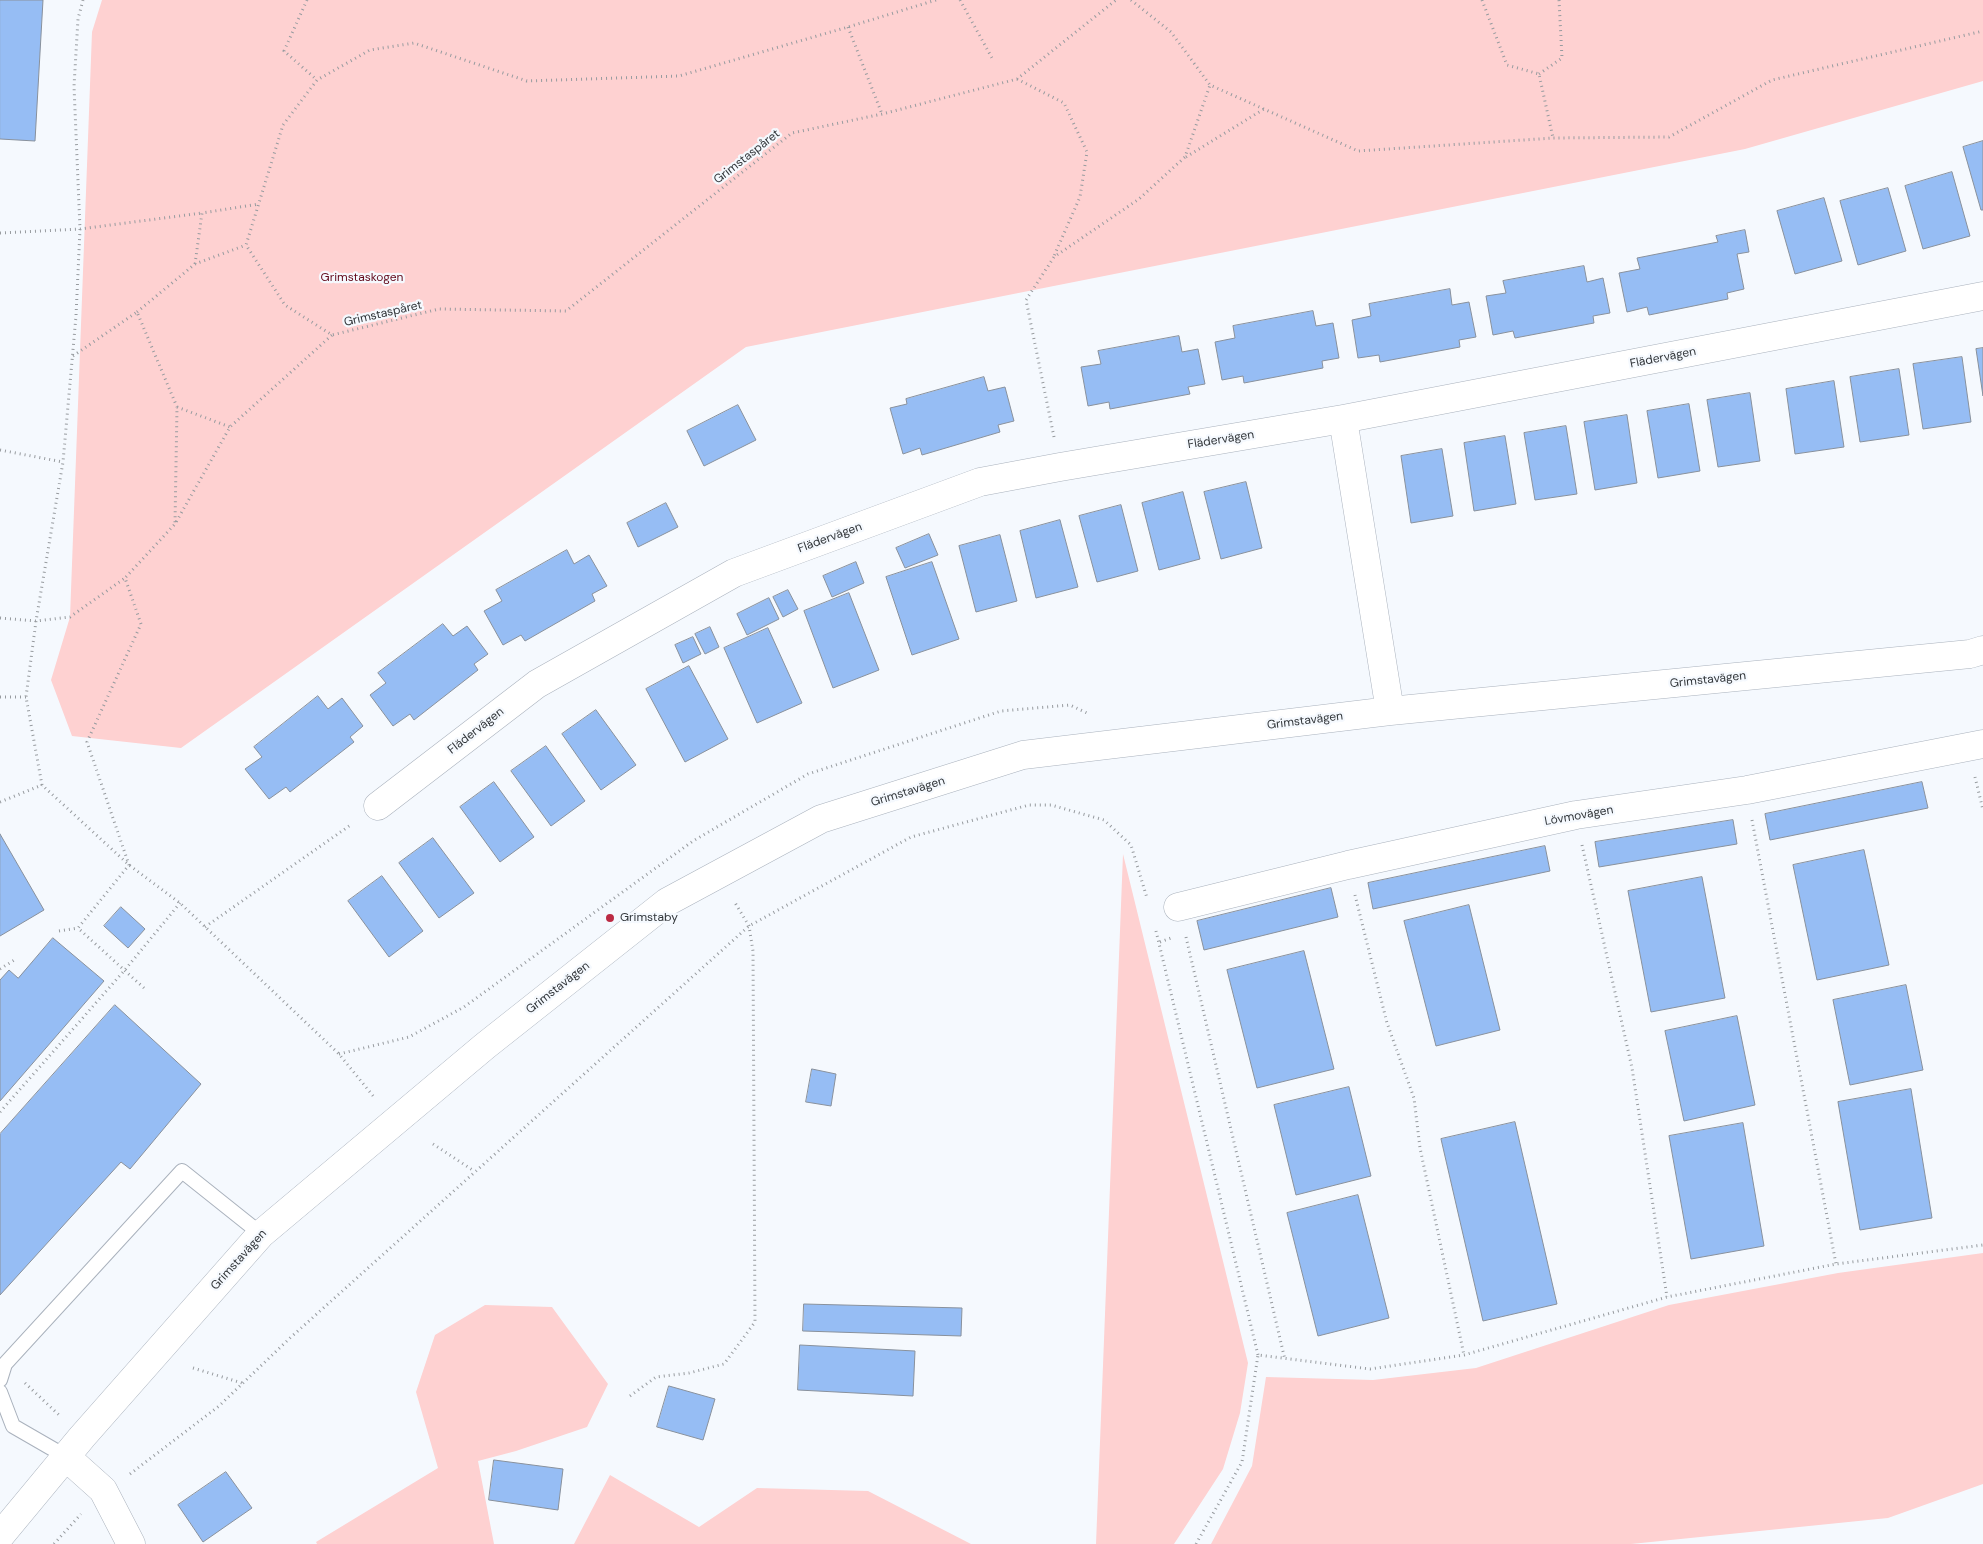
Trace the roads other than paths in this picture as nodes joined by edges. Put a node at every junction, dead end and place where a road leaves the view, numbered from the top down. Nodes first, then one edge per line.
1 (1983, 296) edge
2 (1343, 419) junction
3 (1983, 650) edge
4 (1390, 711) junction
5 (1983, 744) edge
6 (378, 806) road end
7 (1178, 907) road end
8 (261, 1234) junction
9 (0, 1380) edge
10 (0, 1392) edge
11 (65, 1456) junction
12 (0, 1536) edge
13 (131, 1544) edge

1 - 2 street, Flädervägen
2 - 4 street
2 - 6 street, Flädervägen
3 - 4 street, Grimstavägen
4 - 8 street, Grimstavägen
5 - 7 street, Lövmovägen
8 - 9 lane
8 - 11 street, Grimstavägen
10 - 11 lane
11 - 12 street, Grimstavägen
11 - 13 street

